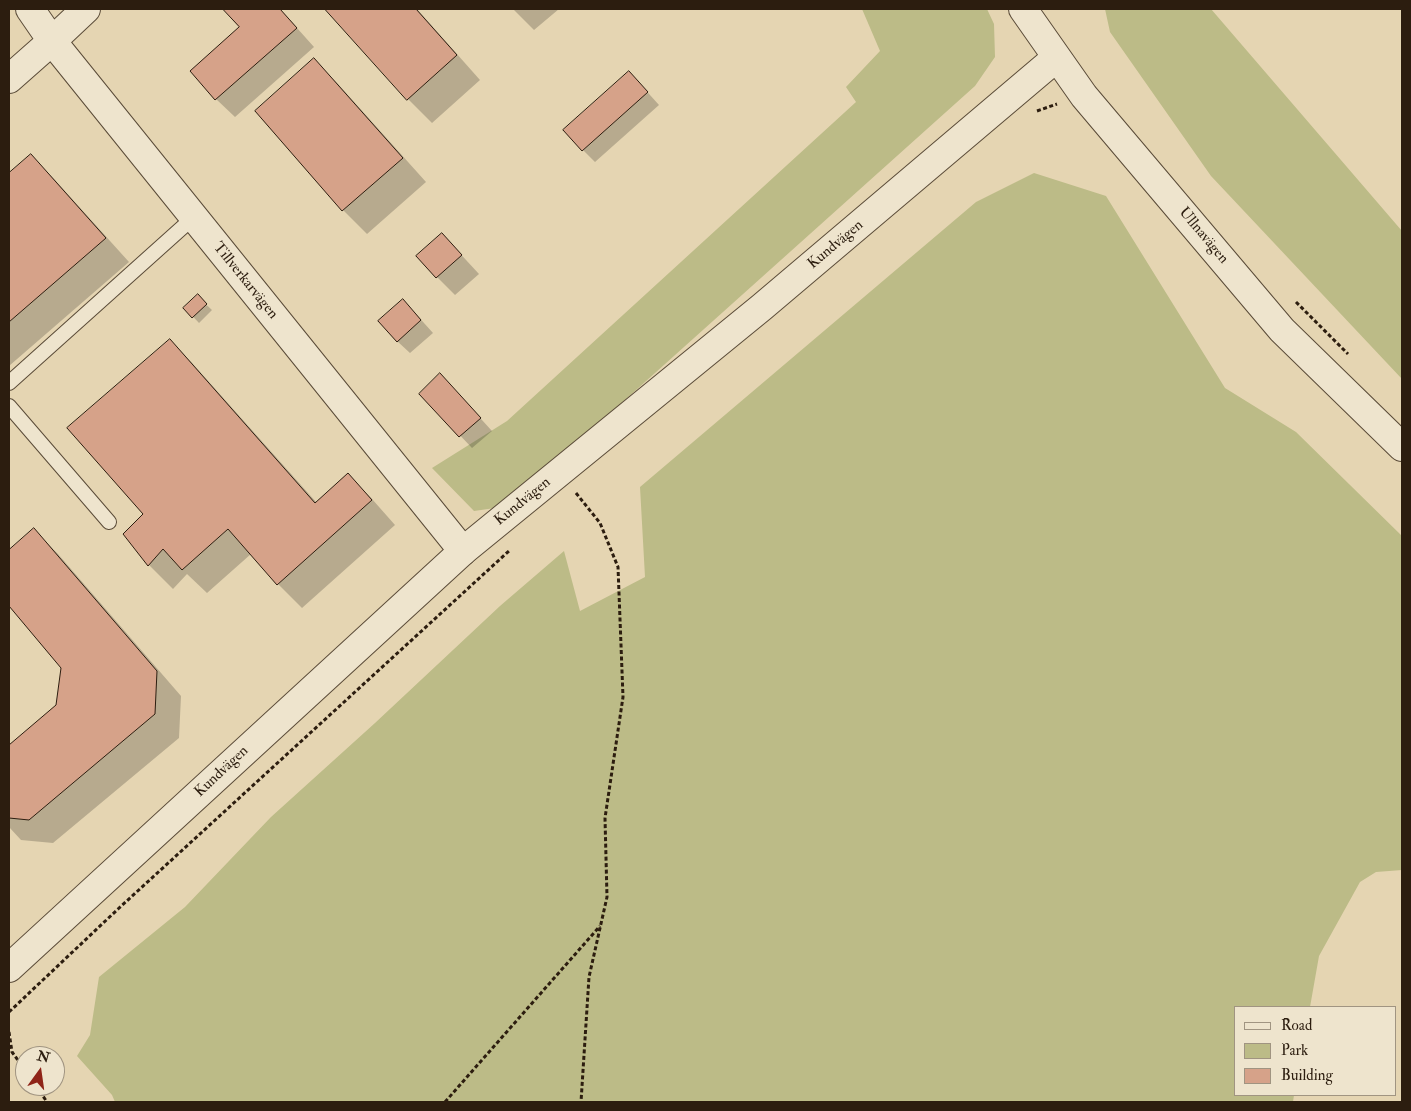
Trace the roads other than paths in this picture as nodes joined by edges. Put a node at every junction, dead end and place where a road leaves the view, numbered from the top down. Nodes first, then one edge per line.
1 (30, 9) edge
2 (86, 9) edge
3 (1023, 9) edge
4 (52, 41) junction
5 (1056, 58) junction
6 (9, 79) edge
7 (194, 217) junction
8 (9, 383) edge
9 (9, 406) edge
10 (1402, 447) edge
11 (109, 522) dead end
12 (463, 551) junction
13 (9, 968) edge

1 - 4 street, Tillverkarvägen
2 - 4 street
3 - 5 street, Ullnavägen
4 - 6 street
4 - 7 street, Tillverkarvägen
5 - 10 street, Ullnavägen
5 - 12 street, Kundvägen
7 - 8 lane
7 - 12 street, Tillverkarvägen
9 - 11 lane
12 - 13 street, Kundvägen

